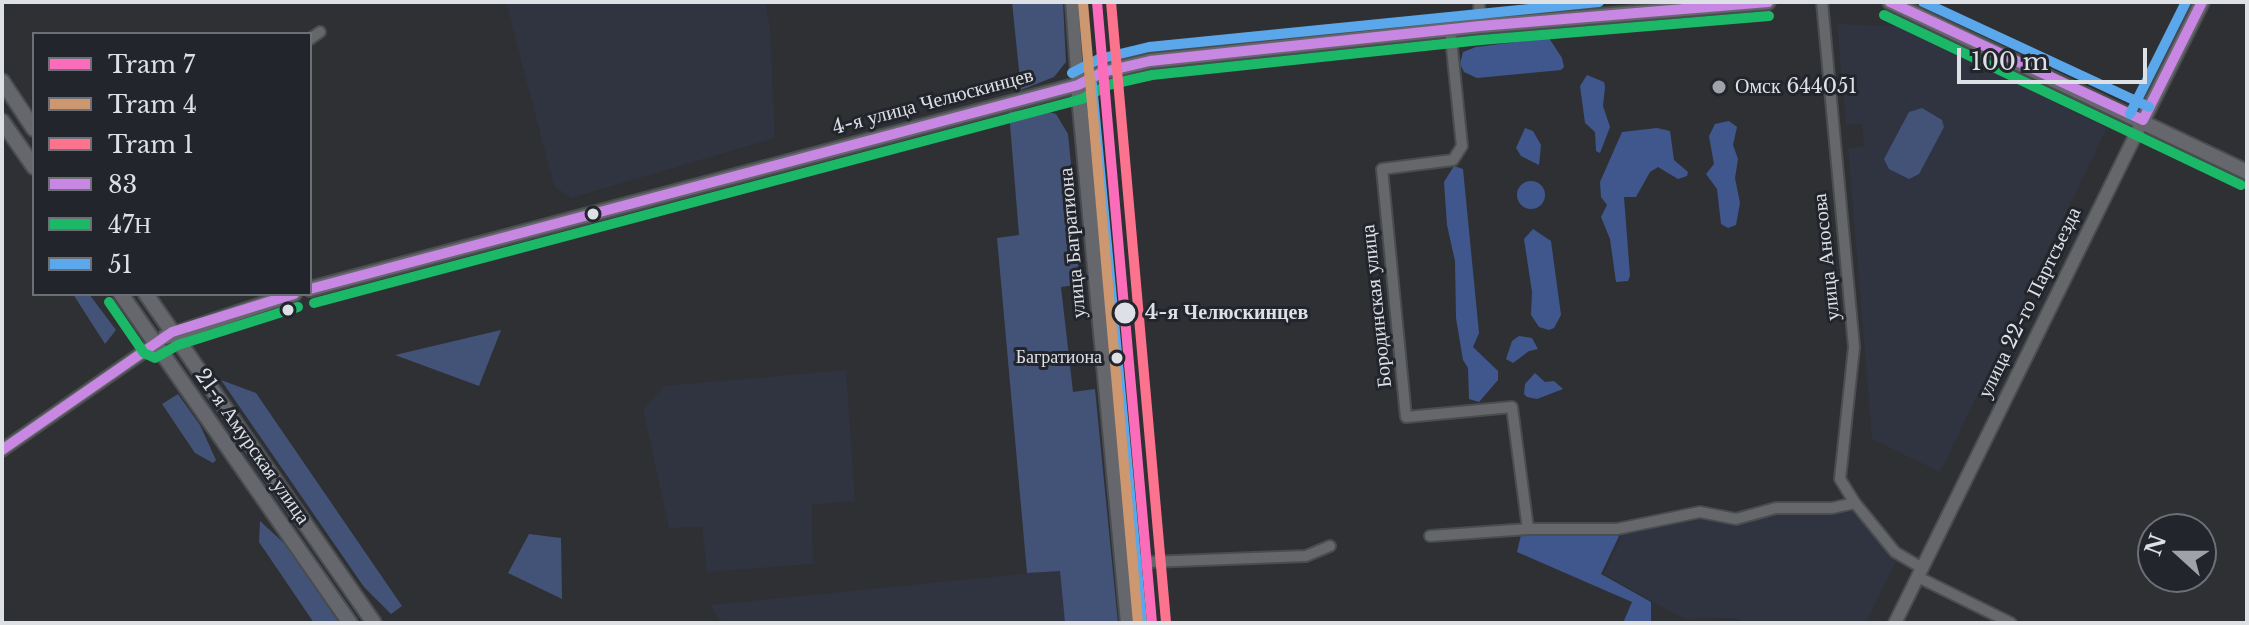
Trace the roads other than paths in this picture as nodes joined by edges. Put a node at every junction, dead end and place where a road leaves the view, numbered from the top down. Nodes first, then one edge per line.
1 (1072, 2) edge
2 (1479, 2) edge
3 (1768, 2) edge
4 (1822, 2) edge
5 (1890, 2) edge
6 (2202, 2) edge
7 (1480, 26) junction
8 (1450, 29) junction
9 (320, 32) dead end
10 (312, 38) edge
11 (2, 81) edge
12 (1078, 85) junction
13 (2143, 120) junction
14 (2, 121) edge
15 (32, 126) edge
16 (32, 164) edge
17 (2247, 172) edge
18 (312, 288) edge
19 (122, 296) edge
20 (147, 296) edge
21 (288, 296) edge
22 (172, 332) junction
23 (155, 344) junction
24 (2, 450) edge
25 (1855, 503) junction
26 (1528, 529) junction
27 (1430, 536) dead end
28 (1330, 546) dead end
29 (1123, 563) junction
30 (1920, 572) junction
31 (350, 623) edge
32 (374, 623) edge
33 (1128, 623) edge
34 (1895, 623) edge
35 (2011, 623) edge

1 - 12 street, улица Багратиона
2 - 7 street
3 - 7 main road, 4-я улица Челюскинцев
4 - 25 street, улица Аносова
5 - 13 main road
6 - 13 main road, улица 22-го Партсъезда
7 - 8 main road, 4-я улица Челюскинцев
8 - 12 main road, 4-я улица Челюскинцев
8 - 26 street, Бородинская улица
9 - 10 street
11 - 15 main road
12 - 18 main road, 4-я улица Челюскинцев
12 - 29 main road, улица Багратиона
13 - 17 main road
13 - 30 street, улица 22-го Партсъезда
14 - 16 main road
19 - 23 main road, 21-я Амурская улица
20 - 22 main road, 21-я Амурская улица
21 - 22 main road
22 - 23 main road
22 - 32 main road, 21-я Амурская улица
23 - 24 street
23 - 31 main road, 21-я Амурская улица
25 - 26 street
25 - 30 street, улица Аносова
26 - 27 street
28 - 29 street
29 - 33 main road, улица Багратиона
30 - 34 street, улица 22-го Партсъезда
30 - 35 street, улица Аносова

